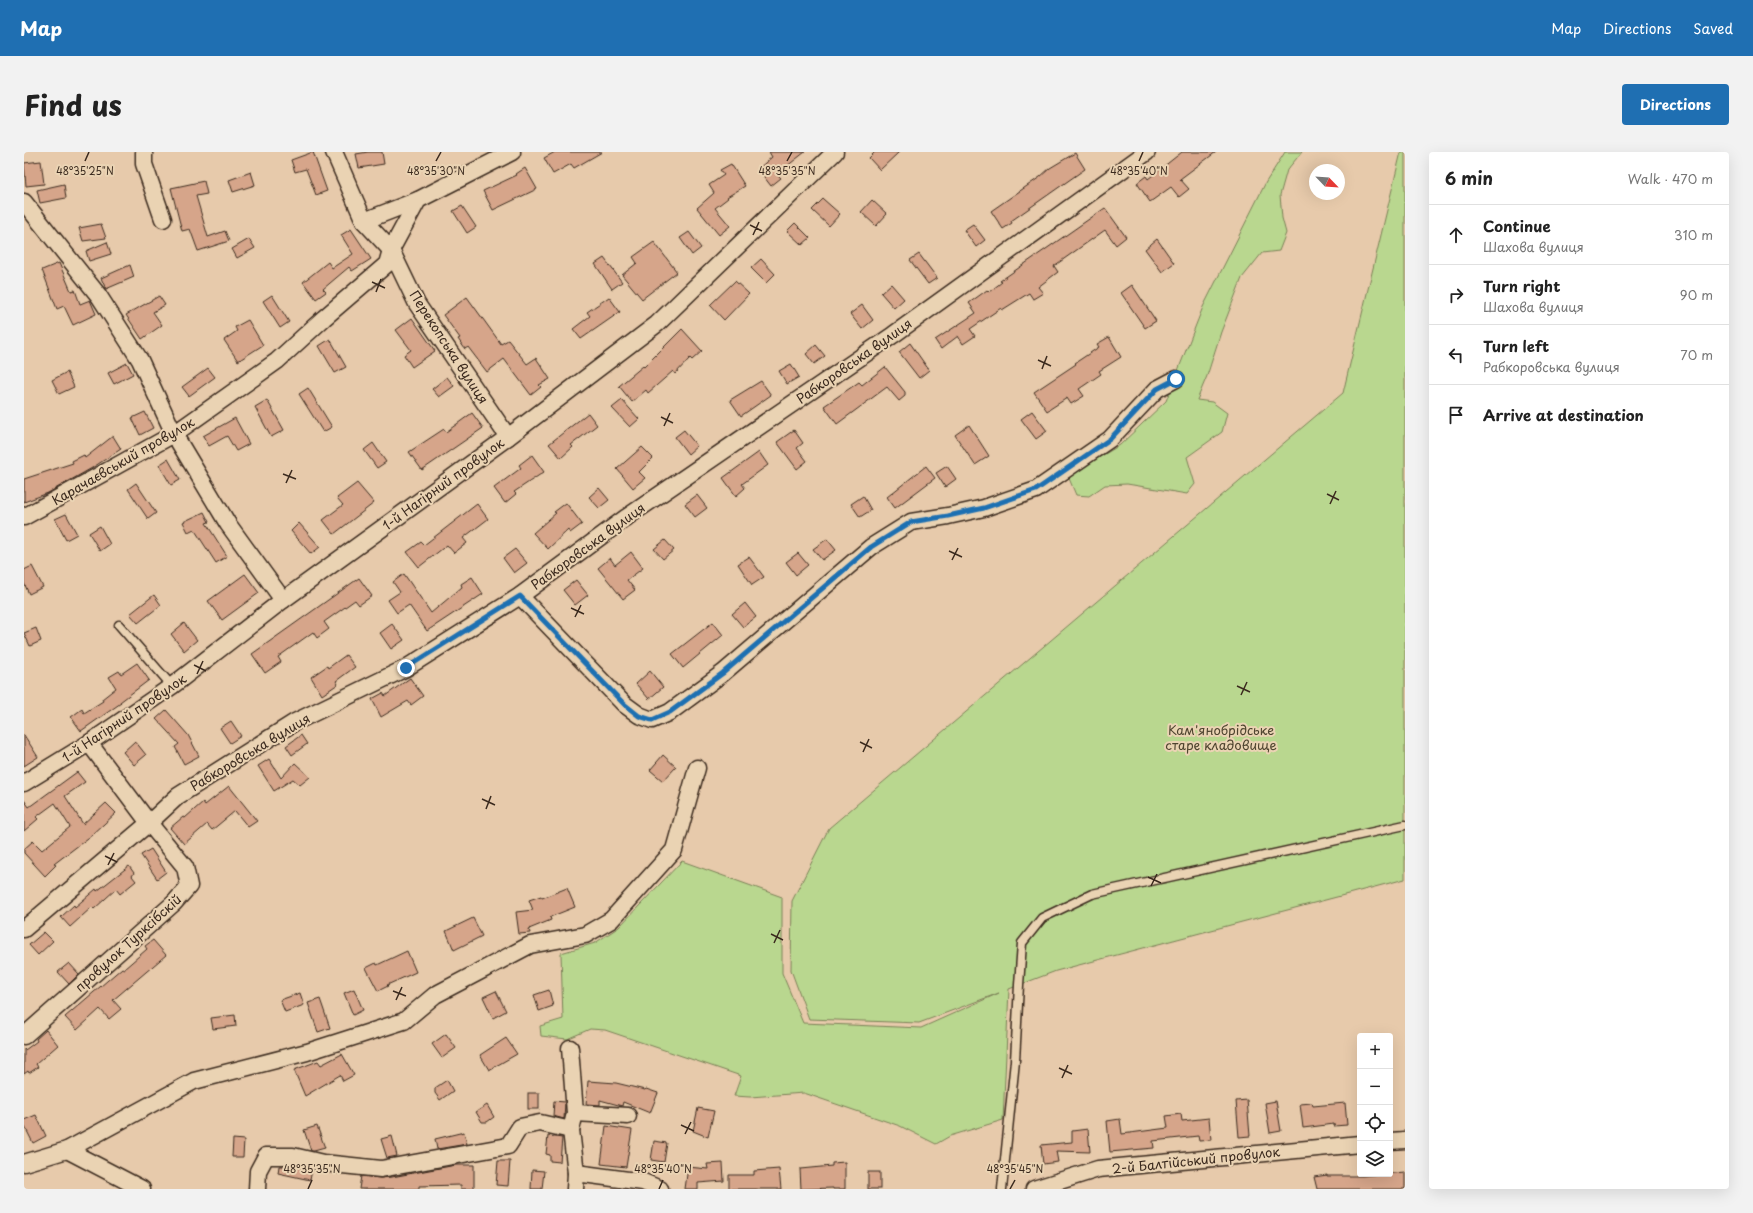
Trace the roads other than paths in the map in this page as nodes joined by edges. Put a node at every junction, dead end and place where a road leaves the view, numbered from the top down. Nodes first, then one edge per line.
1 (144, 152) edge
2 (334, 152) edge
3 (512, 152) edge
4 (835, 152) edge
5 (1147, 152) edge
6 (418, 200) junction
7 (24, 202) edge
8 (163, 219) dead end
9 (364, 221) junction
10 (391, 250) junction
11 (1176, 379) dead end
12 (174, 434) junction
13 (508, 437) junction
14 (24, 517) edge
15 (520, 596) junction
16 (283, 600) junction
17 (119, 625) dead end
18 (172, 686) junction
19 (89, 743) junction
20 (697, 768) dead end
21 (24, 783) edge
22 (149, 823) junction
23 (1405, 825) edge
24 (24, 929) edge
25 (24, 1036) edge
26 (570, 1048) dead end
27 (574, 1113) junction
28 (628, 1116) dead end
29 (571, 1130) junction
30 (1405, 1140) edge
31 (1393, 1141) edge
32 (1357, 1144) edge
33 (67, 1150) junction
34 (24, 1163) edge
35 (576, 1181) edge
36 (142, 1189) edge
37 (257, 1189) edge
38 (660, 1189) edge
39 (1002, 1189) edge
40 (1034, 1189) edge

1 - 8 street
2 - 9 street, Перекопська вулиця
3 - 6 street
4 - 13 street, 1-й Нагірний провулок
5 - 15 street, Рабкоровська вулиця
6 - 9 street
6 - 10 street, Карачаєвський провулок
7 - 12 street
9 - 10 street, Перекопська вулиця
10 - 12 street, Карачаєвський провулок
10 - 13 street, Перекопська вулиця
11 - 15 street
12 - 14 street, Карачаєвський провулок
12 - 16 street
13 - 16 street, 1-й Нагірний провулок
15 - 22 street, Рабкоровська вулиця
16 - 18 street, 1-й Нагірний провулок
17 - 18 lane
18 - 19 street, 1-й Нагірний провулок
19 - 21 street, 1-й Нагірний провулок
19 - 22 street, провулок Турксібскій
20 - 33 street
22 - 24 street, Рабкоровська вулиця
22 - 25 street, провулок Турксібскій
23 - 39 lane
26 - 27 street
27 - 28 street
27 - 29 street
29 - 35 street
29 - 37 street
30 - 31 street
32 - 40 street, 2-й Балтійський провулок
33 - 34 street
33 - 36 street
35 - 38 street

